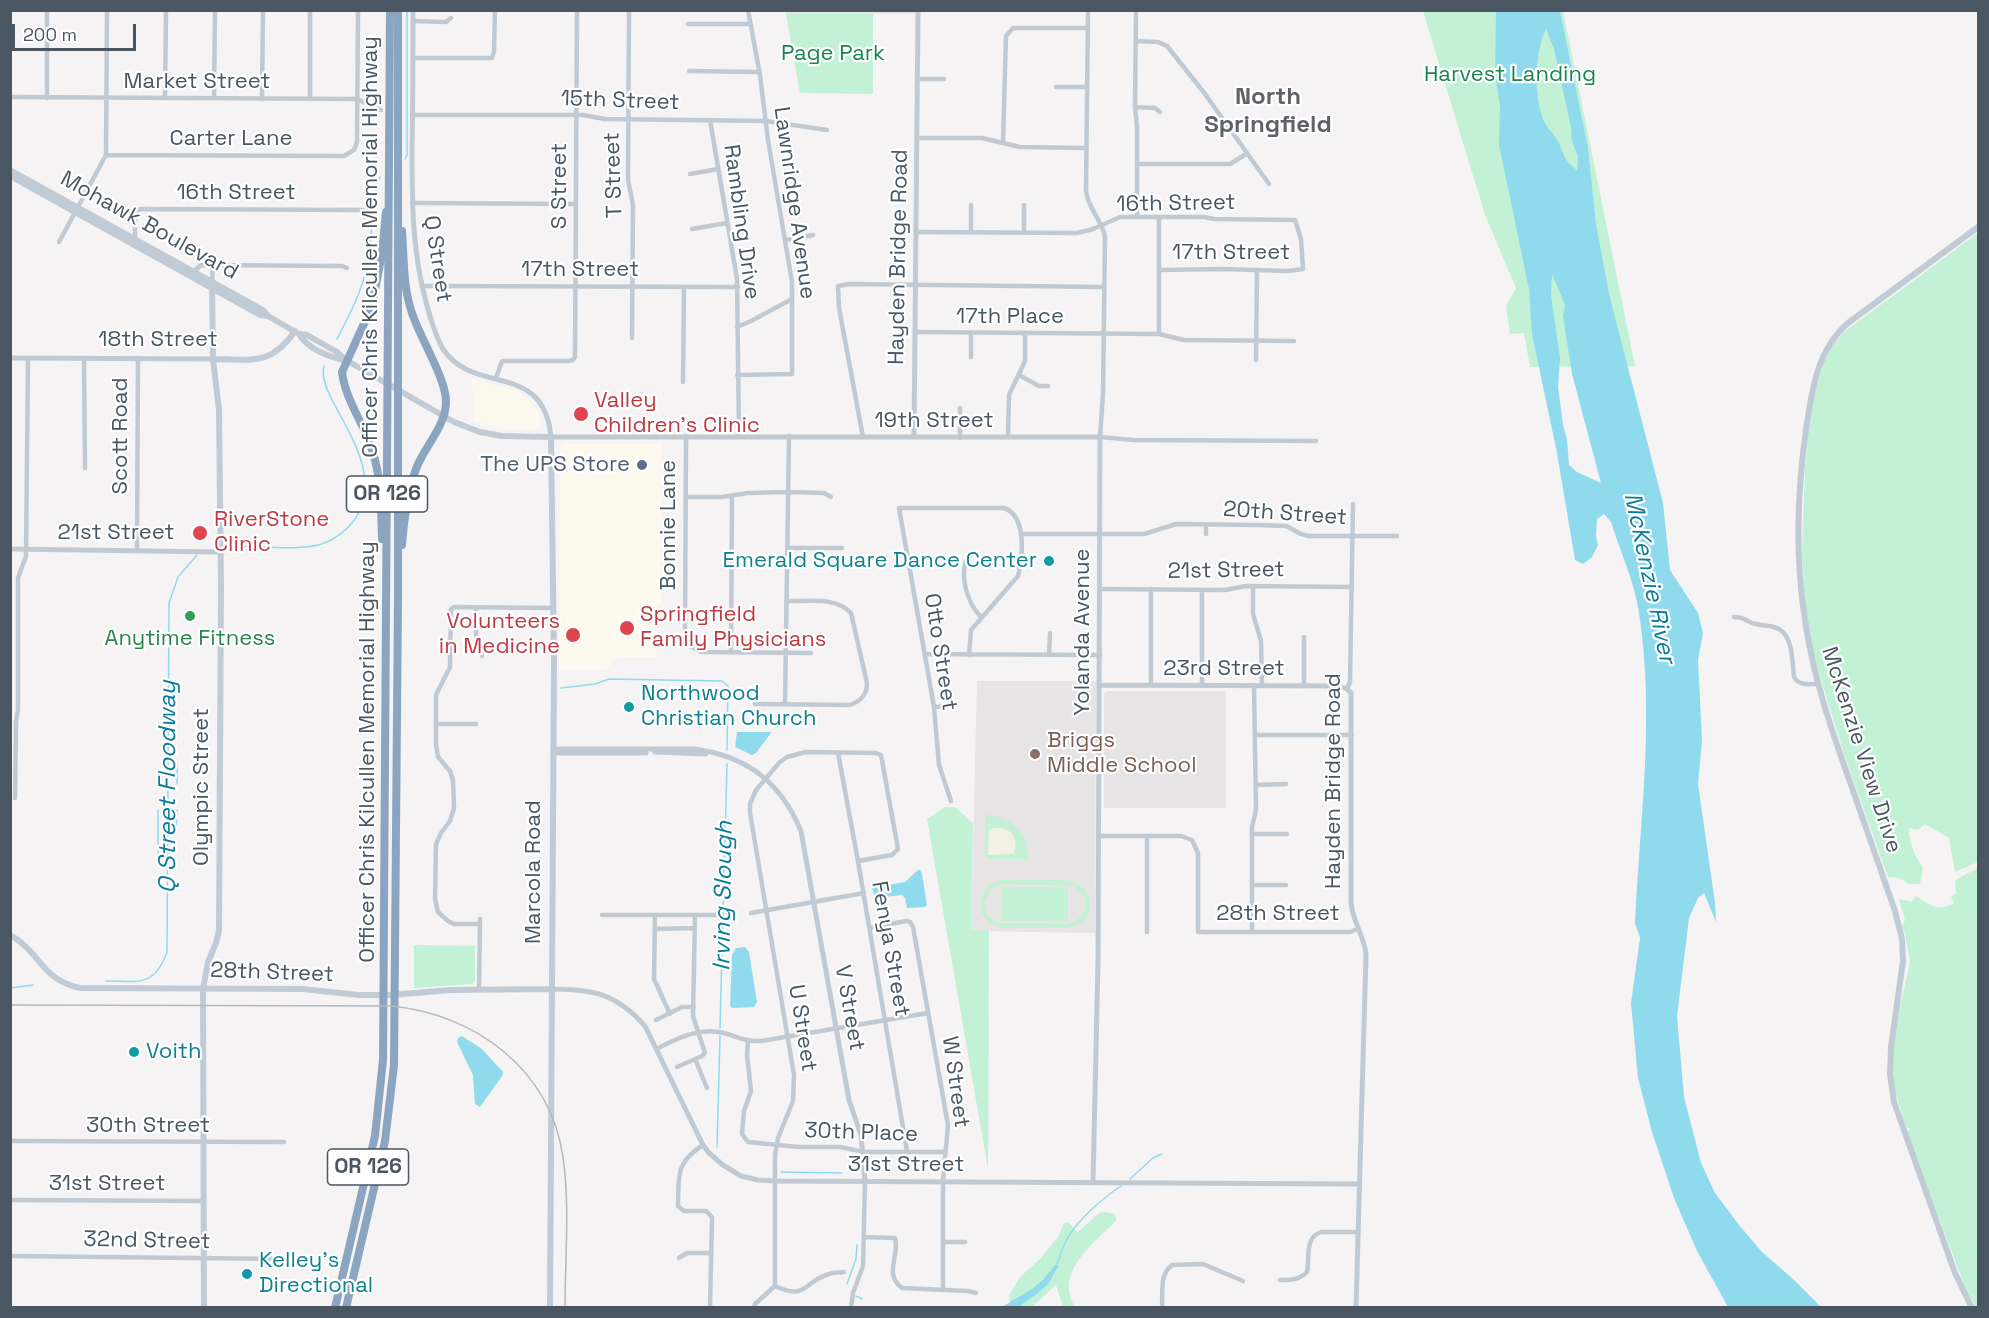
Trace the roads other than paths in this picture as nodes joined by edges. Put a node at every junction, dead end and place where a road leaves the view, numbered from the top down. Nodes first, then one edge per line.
1 (47, 10) edge
2 (107, 10) edge
3 (166, 10) edge
4 (215, 10) edge
5 (263, 10) edge
6 (310, 10) edge
7 (358, 10) edge
8 (390, 10) edge
9 (398, 10) edge
10 (413, 10) edge
11 (495, 10) edge
12 (577, 10) edge
13 (628, 10) edge
14 (748, 10) edge
15 (918, 10) edge
16 (1088, 10) edge
17 (1136, 10) edge
18 (451, 18) dead end
19 (413, 21) junction
20 (688, 24) dead end
21 (750, 24) junction
22 (1088, 28) junction
23 (1136, 42) junction
24 (413, 58) junction
25 (689, 72) dead end
26 (760, 72) junction
27 (918, 78) junction
28 (944, 79) dead end
29 (1056, 87) dead end
30 (1087, 87) junction
31 (10, 97) edge
32 (47, 98) junction
33 (106, 98) junction
34 (165, 98) junction
35 (214, 98) junction
36 (262, 99) junction
37 (310, 99) junction
38 (357, 99) junction
39 (1135, 107) junction
40 (381, 110) dead end
41 (1160, 112) dead end
42 (412, 115) junction
43 (576, 115) junction
44 (628, 120) junction
45 (710, 120) junction
46 (766, 121) junction
47 (826, 130) dead end
48 (917, 138) junction
49 (1003, 142) junction
50 (1086, 148) junction
51 (1246, 154) junction
52 (106, 155) junction
53 (1137, 164) junction
54 (718, 169) junction
55 (10, 170) edge
56 (690, 174) dead end
57 (10, 176) edge
58 (1269, 184) dead end
59 (390, 199) junction
60 (412, 203) junction
61 (576, 204) junction
62 (398, 205) junction
63 (971, 205) dead end
64 (1024, 205) dead end
65 (77, 210) junction
66 (365, 217) dead end
67 (1137, 217) junction
68 (1159, 217) junction
69 (728, 223) junction
70 (1101, 224) junction
71 (1978, 227) edge
72 (692, 230) dead end
73 (971, 231) junction
74 (916, 232) junction
75 (1024, 232) junction
76 (813, 235) dead end
77 (786, 240) junction
78 (60, 242) dead end
79 (135, 242) junction
80 (213, 266) junction
81 (347, 268) dead end
82 (1303, 269) joint
83 (1159, 270) junction
84 (1257, 270) junction
85 (193, 272) junction
86 (915, 285) junction
87 (212, 286) junction
88 (422, 286) junction
89 (576, 286) junction
90 (632, 286) junction
91 (684, 287) junction
92 (738, 287) junction
93 (1104, 287) junction
94 (792, 299) junction
95 (737, 327) junction
96 (297, 333) junction
97 (915, 333) junction
98 (971, 333) junction
99 (1025, 334) junction
100 (1104, 334) junction
101 (1159, 334) junction
102 (632, 338) dead end
103 (1256, 341) junction
104 (1294, 341) dead end
105 (971, 357) dead end
106 (10, 358) edge
107 (28, 358) junction
108 (84, 358) junction
109 (138, 358) junction
110 (213, 359) junction
111 (346, 360) junction
112 (1256, 360) dead end
113 (737, 375) junction
114 (1019, 375) junction
115 (496, 378) junction
116 (683, 382) dead end
117 (1048, 386) dead end
118 (960, 408) dead end
119 (444, 415) junction
120 (686, 436) junction
121 (739, 436) junction
122 (789, 436) junction
123 (551, 437) junction
124 (863, 437) junction
125 (914, 437) junction
126 (1008, 437) junction
127 (1100, 437) junction
128 (960, 438) junction
129 (1316, 441) dead end
130 (85, 468) dead end
131 (789, 492) junction
132 (732, 496) junction
133 (831, 496) dead end
134 (686, 497) junction
135 (1353, 504) dead end
136 (1206, 525) junction
137 (1257, 525) junction
138 (1099, 533) junction
139 (1021, 534) junction
140 (1206, 534) dead end
141 (1257, 534) dead end
142 (1353, 536) junction
143 (1397, 536) dead end
144 (788, 548) junction
145 (842, 548) dead end
146 (10, 549) edge
147 (26, 549) junction
148 (137, 550) junction
149 (220, 552) junction
150 (966, 561) dead end
151 (1253, 586) junction
152 (1352, 587) junction
153 (1100, 589) junction
154 (1151, 589) junction
155 (1202, 590) junction
156 (398, 597) junction
157 (786, 602) junction
158 (476, 607) junction
159 (554, 608) junction
160 (981, 617) junction
161 (1734, 617) dead end
162 (386, 629) junction
163 (1050, 633) dead end
164 (1304, 637) dead end
165 (731, 652) junction
166 (785, 653) junction
167 (811, 653) dead end
168 (925, 654) junction
169 (969, 655) junction
170 (1049, 655) junction
171 (1100, 655) junction
172 (482, 656) dead end
173 (1818, 684) junction
174 (1100, 685) junction
175 (1151, 685) junction
176 (1202, 685) junction
177 (1254, 685) junction
178 (1262, 685) junction
179 (1304, 685) junction
180 (1347, 689) junction
181 (755, 704) dead end
182 (785, 704) junction
183 (951, 706) dead end
184 (934, 707) junction
185 (436, 724) junction
186 (476, 724) dead end
187 (1255, 735) junction
188 (1352, 735) junction
189 (553, 751) junction
190 (838, 753) junction
191 (765, 778) junction
192 (1286, 784) dead end
193 (1256, 785) junction
194 (15, 798) dead end
195 (951, 801) dead end
196 (1252, 834) junction
197 (1287, 834) dead end
198 (1099, 836) junction
199 (1147, 836) junction
200 (858, 861) junction
201 (1252, 885) junction
202 (1286, 885) dead end
203 (864, 893) junction
204 (814, 902) junction
205 (766, 910) junction
206 (750, 913) dead end
207 (602, 915) dead end
208 (655, 915) junction
209 (695, 915) junction
210 (716, 915) dead end
211 (695, 928) junction
212 (870, 928) junction
213 (655, 929) junction
214 (1358, 929) junction
215 (1252, 931) junction
216 (1147, 932) dead end
217 (10, 935) edge
218 (203, 989) junction
219 (552, 989) junction
220 (479, 990) junction
221 (694, 1007) junction
222 (928, 1013) junction
223 (670, 1014) junction
224 (656, 1020) dead end
225 (885, 1020) junction
226 (836, 1029) junction
227 (697, 1032) junction
228 (788, 1037) junction
229 (748, 1042) junction
230 (656, 1049) junction
231 (695, 1059) junction
232 (677, 1067) dead end
233 (707, 1088) dead end
234 (10, 1141) edge
235 (285, 1142) dead end
236 (203, 1143) junction
237 (703, 1144) junction
238 (777, 1146) junction
239 (907, 1151) junction
240 (864, 1152) junction
241 (944, 1152) junction
242 (774, 1181) junction
243 (942, 1181) junction
244 (865, 1182) junction
245 (1092, 1182) junction
246 (1359, 1184) junction
247 (10, 1200) edge
248 (204, 1201) junction
249 (1358, 1232) junction
250 (864, 1237) junction
251 (943, 1242) junction
252 (965, 1242) dead end
253 (710, 1253) junction
254 (10, 1256) edge
255 (203, 1258) junction
256 (282, 1258) dead end
257 (679, 1258) dead end
258 (844, 1272) dead end
259 (1280, 1280) dead end
260 (1243, 1281) dead end
261 (775, 1286) junction
262 (943, 1290) junction
263 (976, 1293) dead end
264 (204, 1308) edge
265 (335, 1308) edge
266 (346, 1308) edge
267 (550, 1308) edge
268 (710, 1308) edge
269 (754, 1308) edge
270 (851, 1308) edge
271 (1162, 1308) edge
272 (1356, 1308) edge
273 (1972, 1308) edge

1 - 32 street
2 - 33 street
3 - 34 street
4 - 35 street
5 - 36 street
6 - 37 street
7 - 38 street
8 - 59 highway, Officer Chris Kilcullen Memorial Highway / OR 126
9 - 62 highway, Officer Chris Kilcullen Memorial Highway / OR 126
10 - 19 street, Q Street
11 - 24 street
12 - 43 street, S Street
13 - 44 street, T Street
14 - 21 street, Lawnridge Avenue
15 - 27 street, Hayden Bridge Road
16 - 22 street, Yolanda Avenue
17 - 23 street
18 - 19 street
19 - 24 street, Q Street
20 - 21 street
21 - 26 street, Lawnridge Avenue
22 - 30 street, Yolanda Avenue
22 - 49 street
23 - 39 street
23 - 51 street
24 - 42 street, Q Street
25 - 26 street
26 - 46 street, Lawnridge Avenue
27 - 28 street
27 - 48 street, Hayden Bridge Road
29 - 30 street
30 - 50 street, Yolanda Avenue
31 - 32 street, Market Street
32 - 33 street, Market Street
33 - 34 street, Market Street
33 - 52 street
34 - 35 street, Market Street
35 - 36 street, Market Street
36 - 37 street, Market Street
37 - 38 street, Market Street
38 - 40 street, Market Street
38 - 52 street, Carter Lane
39 - 41 street
39 - 53 street
42 - 43 street, 15th Street
42 - 60 street, Q Street
43 - 44 street, 15th Street
43 - 61 street, S Street
44 - 45 street, 15th Street
44 - 90 street, T Street
45 - 46 street, 15th Street
45 - 54 street, Rambling Drive
46 - 47 street, 15th Street
46 - 77 street, Lawnridge Avenue
48 - 49 street
48 - 74 street, Hayden Bridge Road
49 - 50 street
50 - 70 street, Yolanda Avenue
51 - 53 street
51 - 58 street
52 - 65 street
53 - 67 street
54 - 56 street
54 - 69 street, Rambling Drive
55 - 65 main road, Mohawk Boulevard
57 - 65 main road, Mohawk Boulevard
59 - 111 highway
59 - 162 highway, Officer Chris Kilcullen Memorial Highway / OR 126
60 - 61 street
60 - 88 street, Q Street
61 - 89 street, S Street
62 - 119 highway
62 - 156 highway, Officer Chris Kilcullen Memorial Highway / OR 126
63 - 73 street
64 - 75 street
65 - 78 street
65 - 79 main road, Mohawk Boulevard
66 - 79 street, 16th Street
67 - 68 street, 16th Street
67 - 70 street, 16th Street
68 - 82 street, 16th Street
68 - 83 street
69 - 72 street
69 - 92 street, Rambling Drive
70 - 75 street, 16th Street
70 - 93 street, Yolanda Avenue
71 - 173 main road, McKenzie View Drive
73 - 74 street, 16th Street
73 - 75 street, 16th Street
74 - 86 street, Hayden Bridge Road
76 - 77 street
77 - 94 street, Lawnridge Avenue
79 - 85 main road, Mohawk Boulevard
79 - 87 main road, Mohawk Boulevard
80 - 81 street
80 - 85 street
80 - 87 street, Olympic Street
82 - 84 street, 17th Street
83 - 84 street, 17th Street
83 - 101 street
84 - 103 street
85 - 87 main road, Mohawk Boulevard
86 - 93 street
86 - 97 street, Hayden Bridge Road
86 - 124 street
87 - 96 main road, Mohawk Boulevard
87 - 110 main road, Olympic Street
88 - 89 street, 17th Street
88 - 115 street, Q Street
89 - 90 street, 17th Street
89 - 115 street, S Street
90 - 91 street, 17th Street
90 - 102 street, T Street
91 - 92 street, 17th Street
91 - 116 street
92 - 95 street, Rambling Drive
93 - 100 street, Yolanda Avenue
94 - 95 street
94 - 113 street, Lawnridge Avenue
95 - 113 street, Rambling Drive
96 - 110 main road, 18th Street
96 - 111 main road, Mohawk Boulevard
97 - 98 street, 17th Place
97 - 125 street, Hayden Bridge Road
98 - 99 street, 17th Place
98 - 105 street
99 - 100 street, 17th Place
99 - 114 street
100 - 101 street, 17th Place
100 - 127 street, Yolanda Avenue
101 - 103 street, 17th Place
103 - 104 street, 17th Place
103 - 112 street
106 - 107 street, 18th Street
107 - 108 street, 18th Street
107 - 147 street
108 - 109 street, 18th Street
108 - 130 street
109 - 110 street, 18th Street
109 - 148 street, Scott Road
110 - 149 main road, Olympic Street
111 - 119 main road, Mohawk Boulevard
111 - 162 highway
113 - 121 street, Rambling Drive
114 - 117 street
114 - 126 street
115 - 123 street, Q Street
118 - 128 street
119 - 123 main road, Mohawk Boulevard
119 - 156 highway
120 - 121 street, 19th Street
120 - 123 street, 19th Street
120 - 134 street, Bonnie Lane
121 - 122 street, 19th Street
122 - 124 street, 19th Street
122 - 131 street
123 - 159 main road, Marcola Road
124 - 125 street, 19th Street
125 - 128 street, 19th Street
126 - 127 street, 19th Street
126 - 128 street, 19th Street
127 - 129 street, 19th Street
127 - 138 street, Yolanda Avenue
131 - 132 street
131 - 133 street
131 - 144 street
132 - 134 street
132 - 165 street
134 - 165 street, Bonnie Lane
135 - 142 street, Hayden Bridge Road
136 - 137 street, 20th Street
136 - 138 street, 20th Street
136 - 140 street, 20th Street
137 - 141 street
137 - 142 street, 20th Street
138 - 139 street, 20th Street
138 - 153 street, Yolanda Avenue
139 - 160 street
139 - 168 street, Otto Street
142 - 143 street, 20th Street
142 - 152 street, Hayden Bridge Road
144 - 145 street
144 - 157 street
146 - 147 street, 21st Street
147 - 148 street, 21st Street
147 - 194 street
148 - 149 street, 21st Street
149 - 218 main road, Olympic Street
150 - 160 street
151 - 152 street, 21st Street
151 - 155 street, 21st Street
151 - 178 street
152 - 180 street, Hayden Bridge Road
153 - 154 street, 21st Street
153 - 171 street, Yolanda Avenue
154 - 155 street, 21st Street
154 - 175 street
155 - 176 street
156 - 266 highway, Officer Chris Kilcullen Memorial Highway / OR 126
157 - 166 street
157 - 182 street
158 - 159 street
158 - 172 street
158 - 185 street
159 - 189 main road, Marcola Road
160 - 169 street
161 - 173 street
162 - 265 highway, Officer Chris Kilcullen Memorial Highway / OR 126
163 - 170 street
164 - 179 street
165 - 166 street
166 - 167 street
166 - 182 street
168 - 169 street
168 - 184 street, Otto Street
169 - 170 street
170 - 171 street
171 - 174 street, Yolanda Avenue
173 - 273 main road, McKenzie View Drive
174 - 175 street, 23rd Street
174 - 198 street, Yolanda Avenue
175 - 176 street, 23rd Street
176 - 177 street, 23rd Street
177 - 178 street, 23rd Street
177 - 187 street
178 - 179 street, 23rd Street
179 - 180 street, 23rd Street
180 - 188 street, Hayden Bridge Road
181 - 182 street
183 - 184 street
184 - 195 street, Otto Street
185 - 186 street
185 - 220 street
187 - 188 street
187 - 193 street
188 - 214 street, Hayden Bridge Road
189 - 191 street, V Street
189 - 219 main road, Marcola Road
190 - 191 street
190 - 200 street, Fenya Street
190 - 200 street
191 - 204 street, V Street
191 - 205 street, U Street
192 - 193 street
193 - 196 street
196 - 197 street
196 - 201 street
198 - 199 street
198 - 245 street, Yolanda Avenue
199 - 215 street, 28th Street
199 - 216 street
200 - 203 street, Fenya Street
201 - 202 street
201 - 215 street
203 - 204 street
203 - 212 street, Fenya Street
204 - 205 street
204 - 226 street, V Street
205 - 206 street
205 - 228 street, U Street
207 - 208 street
208 - 209 street
208 - 213 street
209 - 210 street
209 - 211 street
211 - 213 street
211 - 221 street
212 - 222 street, W Street
212 - 225 street, Fenya Street
213 - 223 street
214 - 215 street, 28th Street
214 - 246 street, Hayden Bridge Road
217 - 218 main road, 28th Street
218 - 220 main road, 28th Street
218 - 236 main road, Olympic Street
219 - 220 main road, 28th Street
219 - 230 street, 31st Street
219 - 267 main road, Marcola Road
221 - 223 street
221 - 227 street
222 - 225 street
222 - 241 street, W Street
223 - 224 street
225 - 226 street
225 - 239 street, Fenya Street
226 - 228 street
226 - 240 street, V Street
227 - 229 street
227 - 230 street
227 - 231 street
228 - 229 street
228 - 238 street, U Street
229 - 238 street
230 - 237 street, 31st Street
231 - 232 street
231 - 233 street
234 - 236 street, 30th Street
235 - 236 street, 30th Street
236 - 248 main road, Olympic Street
237 - 242 street, 31st Street
237 - 253 street
238 - 240 street, 30th Place
238 - 242 street, U Street
239 - 240 street, 30th Place
239 - 241 street, 30th Place
240 - 244 street, V Street
241 - 243 street, W Street
242 - 244 street, 31st Street
242 - 261 street, U Street
243 - 244 street, 31st Street
243 - 245 street, 31st Street
243 - 251 street, W Street
244 - 250 street, V Street
245 - 246 street, 31st Street
246 - 249 street, Hayden Bridge Road
247 - 248 street, 31st Street
248 - 255 main road, Olympic Street
249 - 259 street
249 - 272 street, Hayden Bridge Road
250 - 262 street
250 - 270 street, V Street
251 - 252 street
251 - 262 street, W Street
253 - 257 street
253 - 268 street
254 - 255 street, 32nd Street
255 - 256 street, 32nd Street
255 - 264 main road, Olympic Street
258 - 261 street
260 - 271 street
261 - 269 street
262 - 263 street

